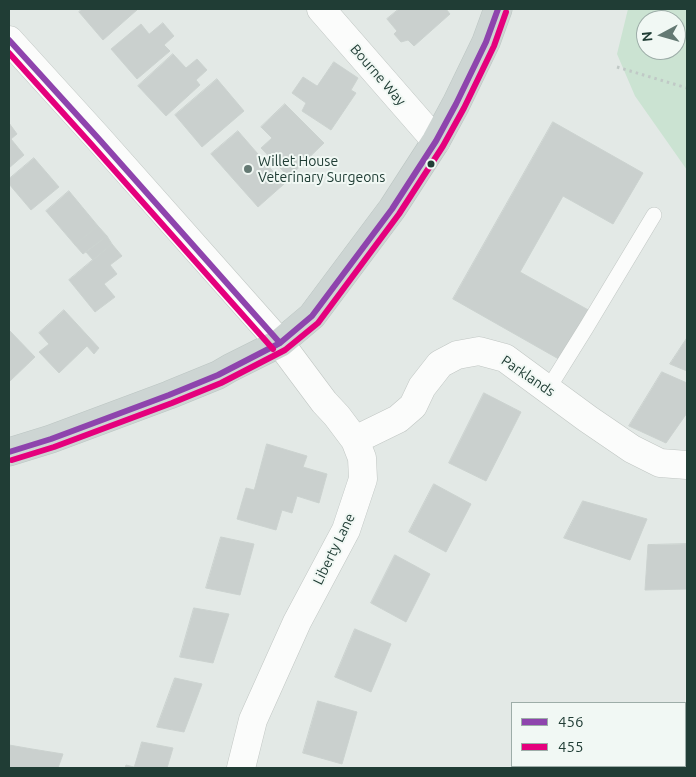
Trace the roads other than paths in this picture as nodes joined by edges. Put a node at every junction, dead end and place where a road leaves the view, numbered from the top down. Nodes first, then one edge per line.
1 (321, 9) edge
2 (498, 9) edge
3 (9, 40) edge
4 (436, 141) junction
5 (654, 215) dead end
6 (280, 343) junction
7 (548, 389) junction
8 (355, 440) junction
9 (9, 452) edge
10 (687, 465) edge
11 (241, 768) edge

1 - 4 street, Bourne Way
2 - 4 main road
3 - 6 street, Liberty Lane
4 - 6 main road
5 - 7 lane
6 - 8 street, Liberty Lane
6 - 9 main road
7 - 8 street, Parklands
7 - 10 street, Parklands
8 - 11 street, Liberty Lane

